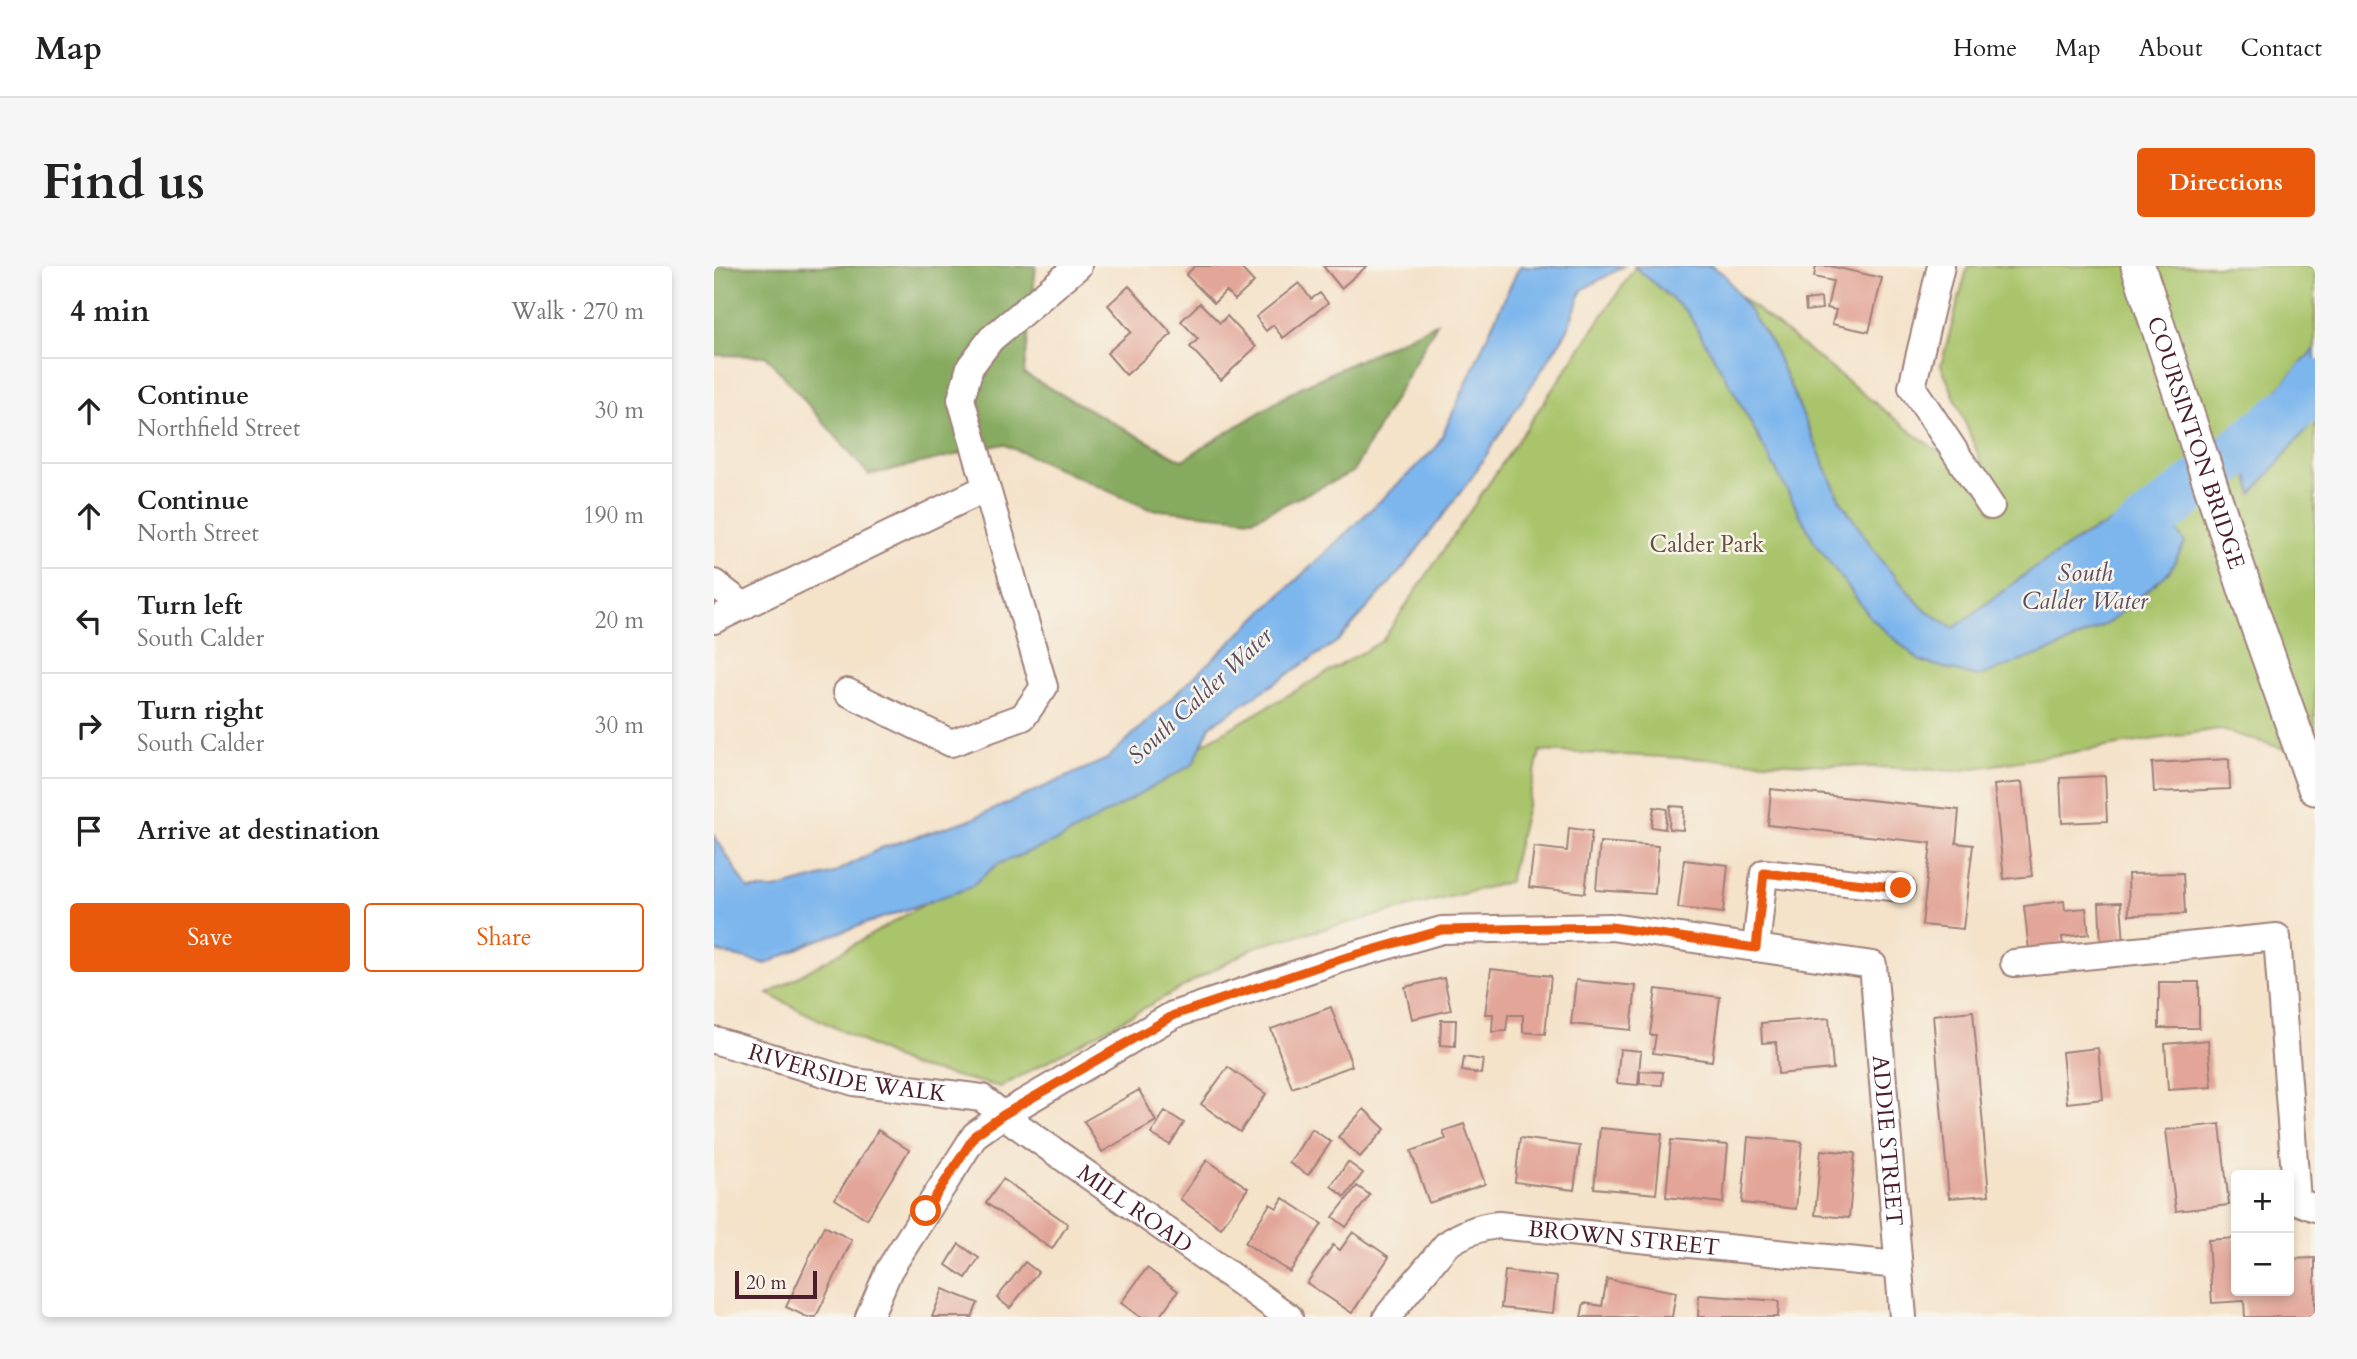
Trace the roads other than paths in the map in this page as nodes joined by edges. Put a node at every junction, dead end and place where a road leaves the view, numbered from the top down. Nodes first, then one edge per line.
1 (1078, 266) edge
2 (1941, 266) edge
3 (2138, 266) edge
4 (986, 488) junction
5 (1991, 506) dead end
6 (714, 583) edge
7 (744, 606) junction
8 (714, 620) edge
9 (847, 692) dead end
10 (2315, 788) edge
11 (1901, 888) dead end
12 (1756, 948) junction
13 (2014, 963) dead end
14 (714, 1040) edge
15 (982, 1098) joint
16 (1003, 1115) junction
17 (2315, 1208) edge
18 (1898, 1265) junction
19 (869, 1317) edge
20 (1289, 1317) edge
21 (1387, 1317) edge
22 (1903, 1317) edge

1 - 4 street
2 - 5 street
3 - 10 main road, COURSINTON BRIDGE
4 - 7 street
4 - 9 street
6 - 7 street
7 - 8 street
11 - 12 street
12 - 16 street
12 - 18 street, ADDIE STREET
13 - 17 street
14 - 15 street, RIVERSIDE WALK
15 - 16 street, MILL ROAD
16 - 19 street
16 - 20 street, MILL ROAD
18 - 21 street, BROWN STREET
18 - 22 street, ADDIE STREET

